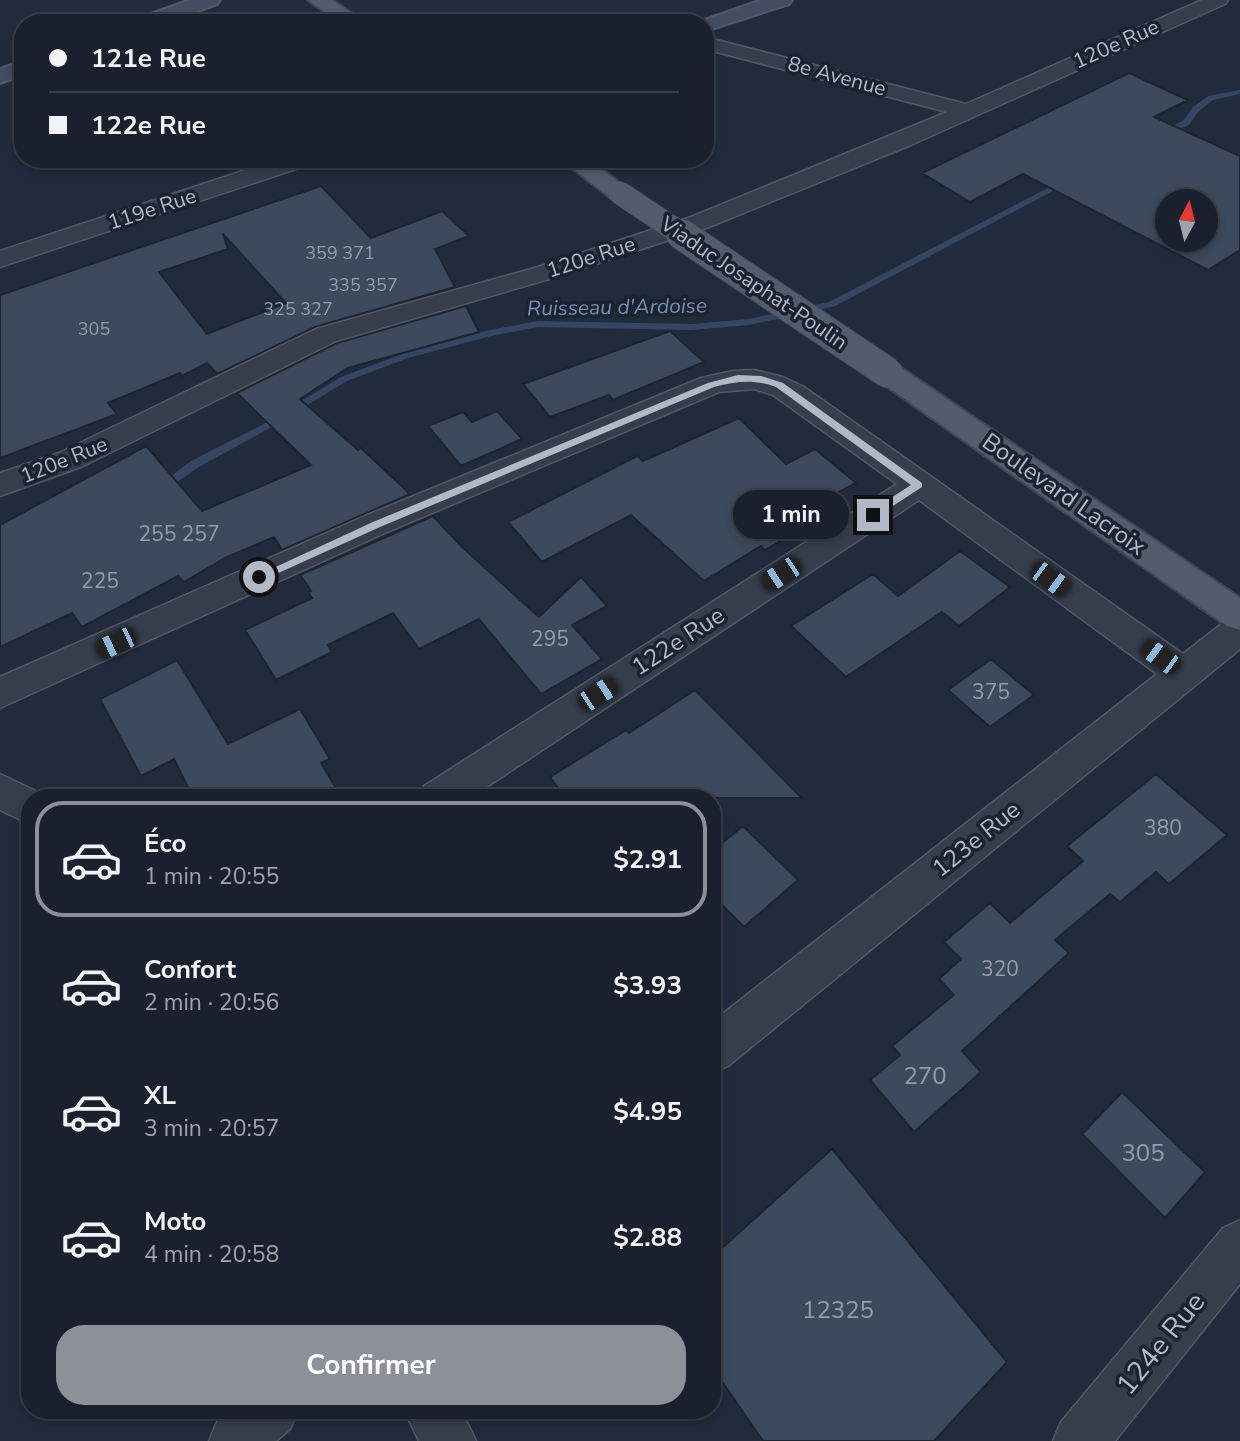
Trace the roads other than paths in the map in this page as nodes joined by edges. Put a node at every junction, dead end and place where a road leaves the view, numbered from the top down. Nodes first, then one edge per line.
1 (210, 0) edge
2 (318, 0) edge
3 (782, 0) edge
4 (1218, 0) edge
5 (170, 14) edge
6 (341, 14) edge
7 (714, 22) edge
8 (714, 45) edge
9 (967, 111) junction
10 (276, 168) edge
11 (585, 168) edge
12 (0, 259) edge
13 (888, 373) joint
14 (0, 485) edge
15 (918, 485) junction
16 (1240, 615) edge
17 (1240, 629) edge
18 (1182, 673) junction
19 (0, 693) edge
20 (452, 789) edge
21 (0, 791) edge
22 (21, 802) edge
23 (721, 1043) edge
24 (1240, 1245) edge
25 (261, 1419) edge
26 (436, 1419) edge
27 (236, 1441) edge
28 (449, 1441) edge
29 (1080, 1441) edge

1 - 5 main road
2 - 6 main road
3 - 7 main road
4 - 9 street, 120e Rue
8 - 9 street, 8e Avenue
9 - 14 street, 120e Rue
10 - 12 street, 119e Rue
11 - 13 main road, Viaduc Josaphat-Poulin, bridge
13 - 16 main road, Boulevard Lacroix
15 - 18 street
15 - 19 street
15 - 20 street, 122e Rue
17 - 18 street, 123e Rue
18 - 23 street, 123e Rue
21 - 22 street
24 - 29 street, 124e Rue
25 - 27 street
26 - 28 street

